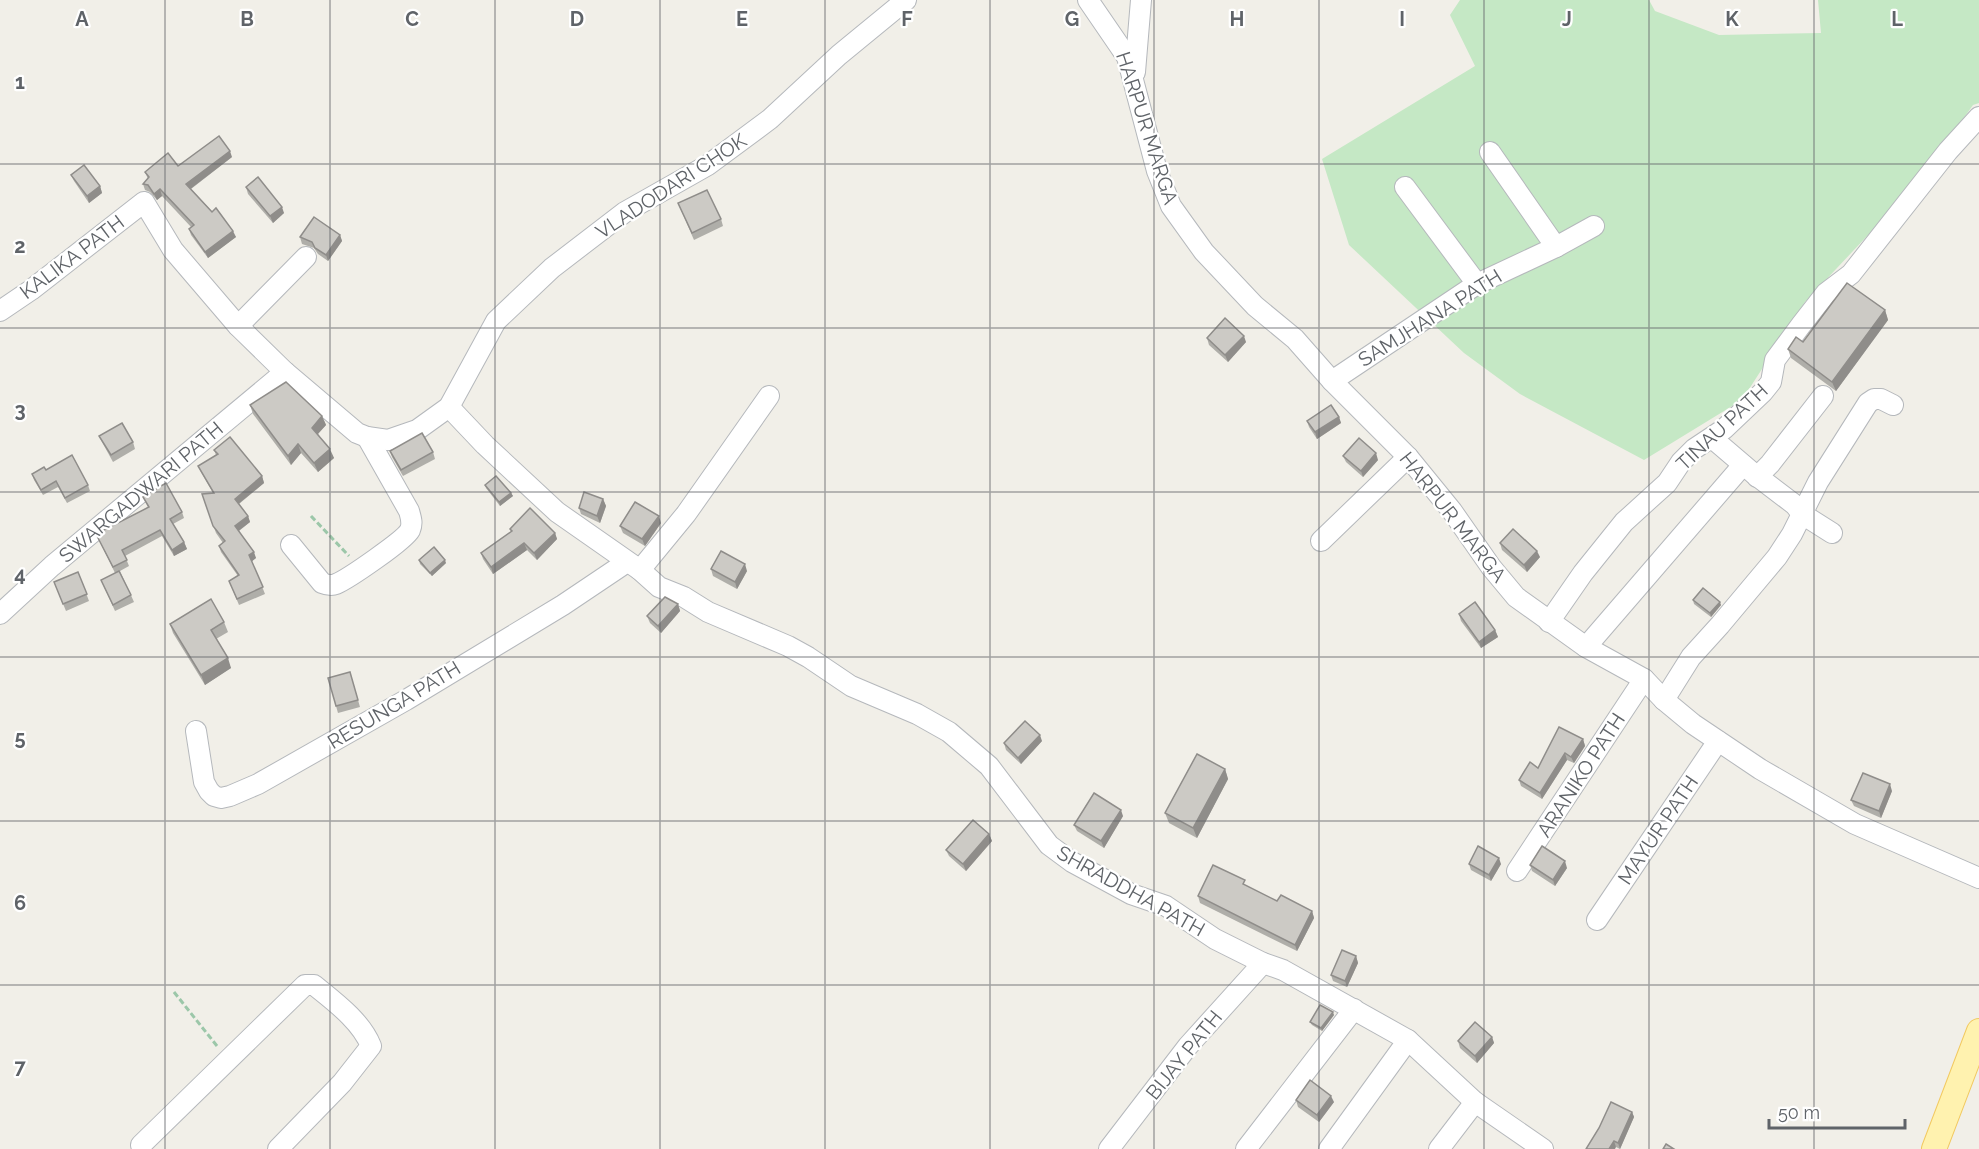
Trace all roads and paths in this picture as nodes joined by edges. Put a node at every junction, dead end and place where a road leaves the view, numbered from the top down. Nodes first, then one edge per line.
1 (906, 0) edge
2 (1088, 0) edge
3 (1141, 0) edge
4 (1135, 83) junction
5 (1979, 117) edge
6 (1490, 152) dead end
7 (1405, 187) dead end
8 (1594, 226) dead end
9 (1556, 247) junction
10 (306, 257) dead end
11 (1477, 284) junction
12 (0, 311) edge
13 (238, 326) junction
14 (285, 372) junction
15 (1332, 381) junction
16 (769, 396) dead end
17 (1823, 396) dead end
18 (1893, 405) dead end
19 (449, 407) junction
20 (367, 437) junction
21 (1712, 438) junction
22 (1408, 457) junction
23 (1750, 471) junction
24 (1802, 514) junction
25 (310, 516) dead end
26 (1832, 533) dead end
27 (1321, 541) dead end
28 (291, 545) dead end
29 (633, 566) junction
30 (361, 568) junction
31 (0, 615) edge
32 (1549, 622) junction
33 (1586, 647) junction
34 (1644, 679) junction
35 (1664, 700) junction
36 (196, 731) dead end
37 (1718, 741) junction
38 (1517, 871) dead end
39 (1979, 878) edge
40 (1597, 920) dead end
41 (1263, 963) junction
42 (174, 992) dead end
43 (1353, 1009) junction
44 (1979, 1030) edge
45 (1408, 1040) junction
46 (228, 1059) junction
47 (1475, 1102) junction
48 (141, 1145) dead end
49 (278, 1149) edge
50 (1109, 1149) edge
51 (1246, 1149) edge
52 (1329, 1149) edge
53 (1438, 1149) edge
54 (1543, 1149) edge
55 (1934, 1149) edge

1 - 19 street, VLADODARI CHOK
2 - 4 street, HARPUR MARGA
3 - 4 street
4 - 15 street, HARPUR MARGA
5 - 21 street, TINAU PATH
6 - 9 street
7 - 11 street
8 - 9 street, SAMJHANA PATH
9 - 11 street, SAMJHANA PATH
10 - 13 street
11 - 15 street, SAMJHANA PATH
12 - 13 street, KALIKA PATH
13 - 14 street
14 - 20 street
14 - 31 street, SWARGADWARI PATH
15 - 22 street, HARPUR MARGA
16 - 29 street
17 - 23 street
18 - 24 street
19 - 20 street, VLADODARI CHOK
19 - 29 street, SHRADDHA PATH
20 - 30 street
21 - 23 street
21 - 32 street, TINAU PATH
22 - 27 street
22 - 32 street, HARPUR MARGA
23 - 24 street
23 - 33 street
24 - 26 street
24 - 35 street
25 - 30 path
28 - 30 street
29 - 36 street, RESUNGA PATH
29 - 41 street, SHRADDHA PATH
32 - 33 street, HARPUR MARGA
33 - 34 street, HARPUR MARGA
34 - 35 street, HARPUR MARGA
34 - 38 street, ARANIKO PATH
35 - 37 street, HARPUR MARGA
37 - 39 street, HARPUR MARGA
37 - 40 street, MAYUR PATH
41 - 43 street, SHRADDHA PATH
41 - 50 street, BIJAY PATH
42 - 46 path
43 - 45 street, SHRADDHA PATH
43 - 51 street
44 - 55 main road
45 - 47 street, SHRADDHA PATH
45 - 52 street
46 - 48 street
46 - 49 street
47 - 53 street
47 - 54 street, SHRADDHA PATH

